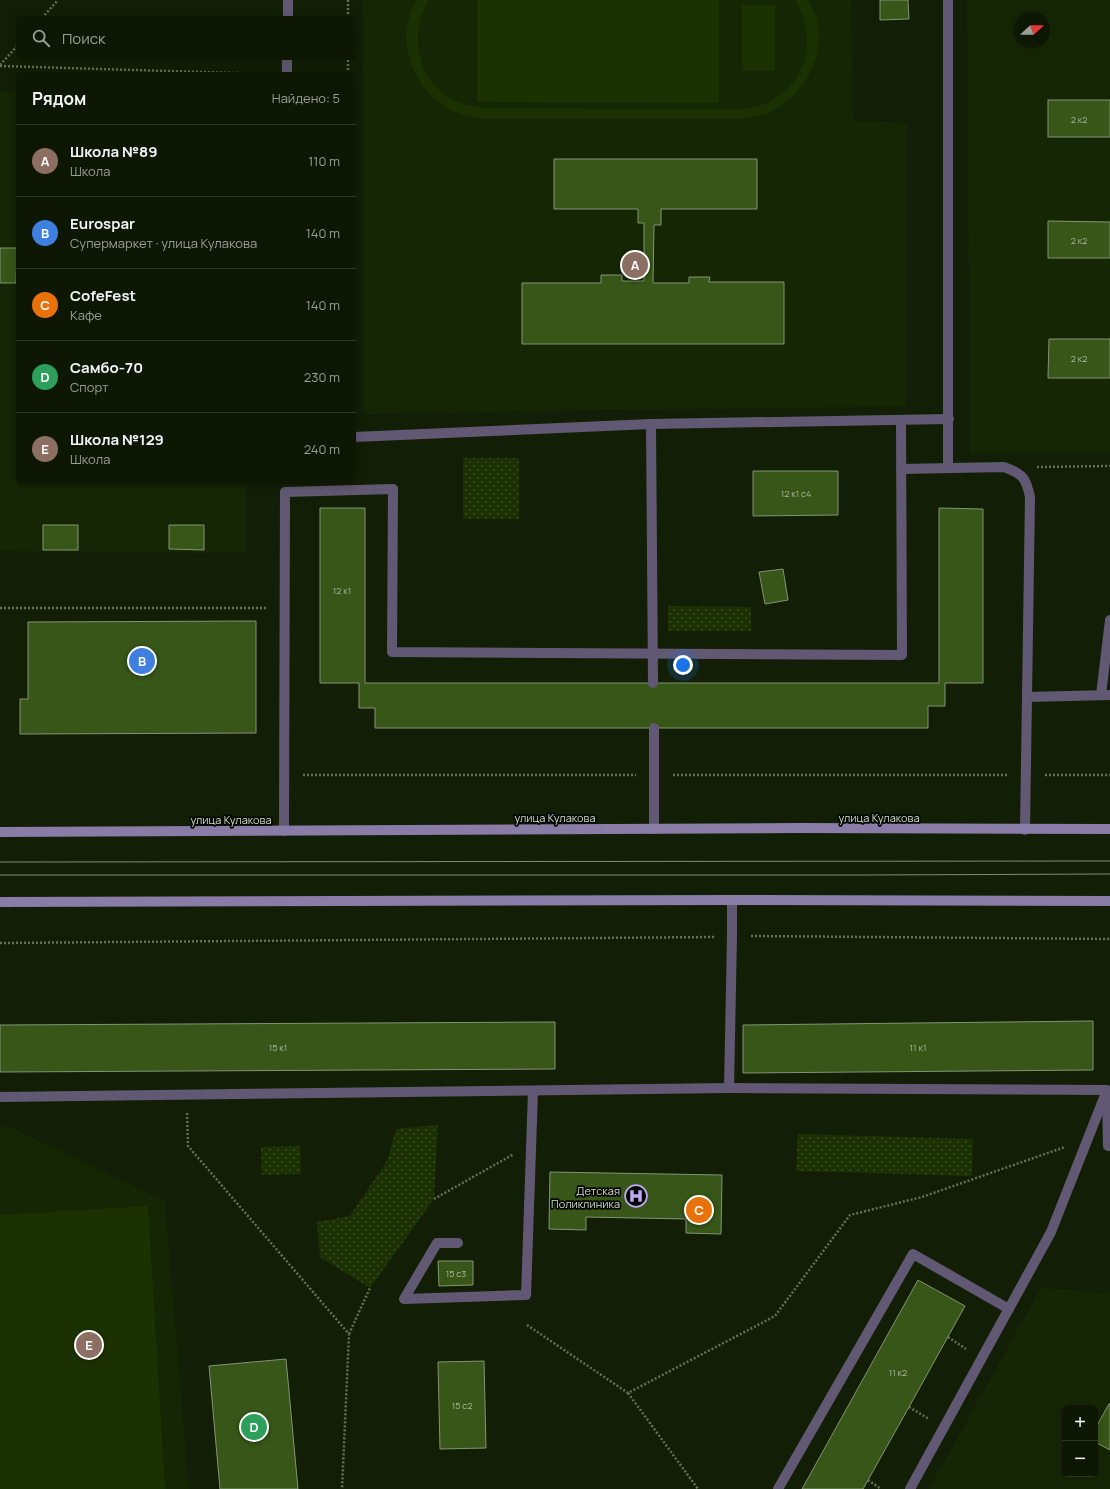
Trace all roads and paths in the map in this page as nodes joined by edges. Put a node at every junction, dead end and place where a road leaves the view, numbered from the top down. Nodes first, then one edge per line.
1 (58, 0) edge
2 (288, 0) edge
3 (348, 0) edge
4 (948, 0) edge
5 (44, 16) edge
6 (288, 16) edge
7 (348, 16) edge
8 (16, 47) edge
9 (287, 60) edge
10 (348, 60) edge
11 (0, 65) edge
12 (211, 72) edge
13 (287, 72) edge
14 (348, 72) edge
15 (948, 419) junction
16 (901, 420) junction
17 (651, 424) junction
18 (356, 437) edge
19 (1110, 466) edge
20 (1034, 467) dead end
21 (948, 468) junction
22 (901, 469) junction
23 (285, 487) edge
24 (0, 608) edge
25 (285, 608) junction
26 (1110, 620) edge
27 (653, 653) junction
28 (653, 683) dead end
29 (1106, 695) edge
30 (1026, 698) junction
31 (654, 728) dead end
32 (284, 774) junction
33 (654, 775) junction
34 (1025, 775) junction
35 (1110, 775) edge
36 (654, 829) junction
37 (1110, 829) edge
38 (1025, 830) junction
39 (284, 831) junction
40 (0, 832) edge
41 (732, 900) junction
42 (1110, 901) edge
43 (0, 902) edge
44 (732, 936) junction
45 (1110, 939) edge
46 (0, 943) edge
47 (729, 1088) junction
48 (1108, 1089) edge
49 (533, 1091) junction
50 (186, 1095) junction
51 (0, 1097) edge
52 (1088, 1139) junction
53 (531, 1144) junction
54 (1110, 1146) edge
55 (434, 1199) dead end
56 (458, 1243) dead end
57 (370, 1288) dead end
58 (1009, 1309) junction
59 (527, 1325) dead end
60 (349, 1334) junction
61 (628, 1393) junction
62 (868, 1480) dead end
63 (342, 1489) edge
64 (698, 1489) edge
65 (778, 1489) edge
66 (881, 1489) edge
67 (910, 1489) edge

1 - 5 path
2 - 6 lane
3 - 7 path
4 - 15 lane
8 - 11 path
9 - 13 lane
10 - 14 path
11 - 12 path
15 - 16 lane
15 - 21 lane
16 - 17 lane
16 - 22 lane
17 - 18 lane
17 - 27 lane
19 - 20 path
21 - 22 lane
21 - 30 lane
22 - 27 lane
23 - 25 lane
23 - 27 lane
24 - 25 path
25 - 32 lane
26 - 29 lane
27 - 28 lane
29 - 30 lane
30 - 34 lane
31 - 33 lane
32 - 33 path
32 - 39 lane
33 - 34 path
33 - 36 lane
34 - 35 path
34 - 38 lane
36 - 38 main road, улица Кулакова
36 - 39 main road, улица Кулакова
37 - 38 main road, улица Кулакова
39 - 40 main road, улица Кулакова
41 - 42 main road
41 - 43 main road
41 - 44 lane
44 - 45 path
44 - 46 path
44 - 47 lane
47 - 48 lane
47 - 49 lane
48 - 52 lane
48 - 54 lane
49 - 50 lane
49 - 53 lane
50 - 51 lane
50 - 60 path
52 - 58 lane
52 - 61 path
53 - 55 path
53 - 56 lane
57 - 60 path
58 - 65 lane
58 - 67 lane
59 - 61 path
60 - 63 path
61 - 64 path
62 - 66 path

